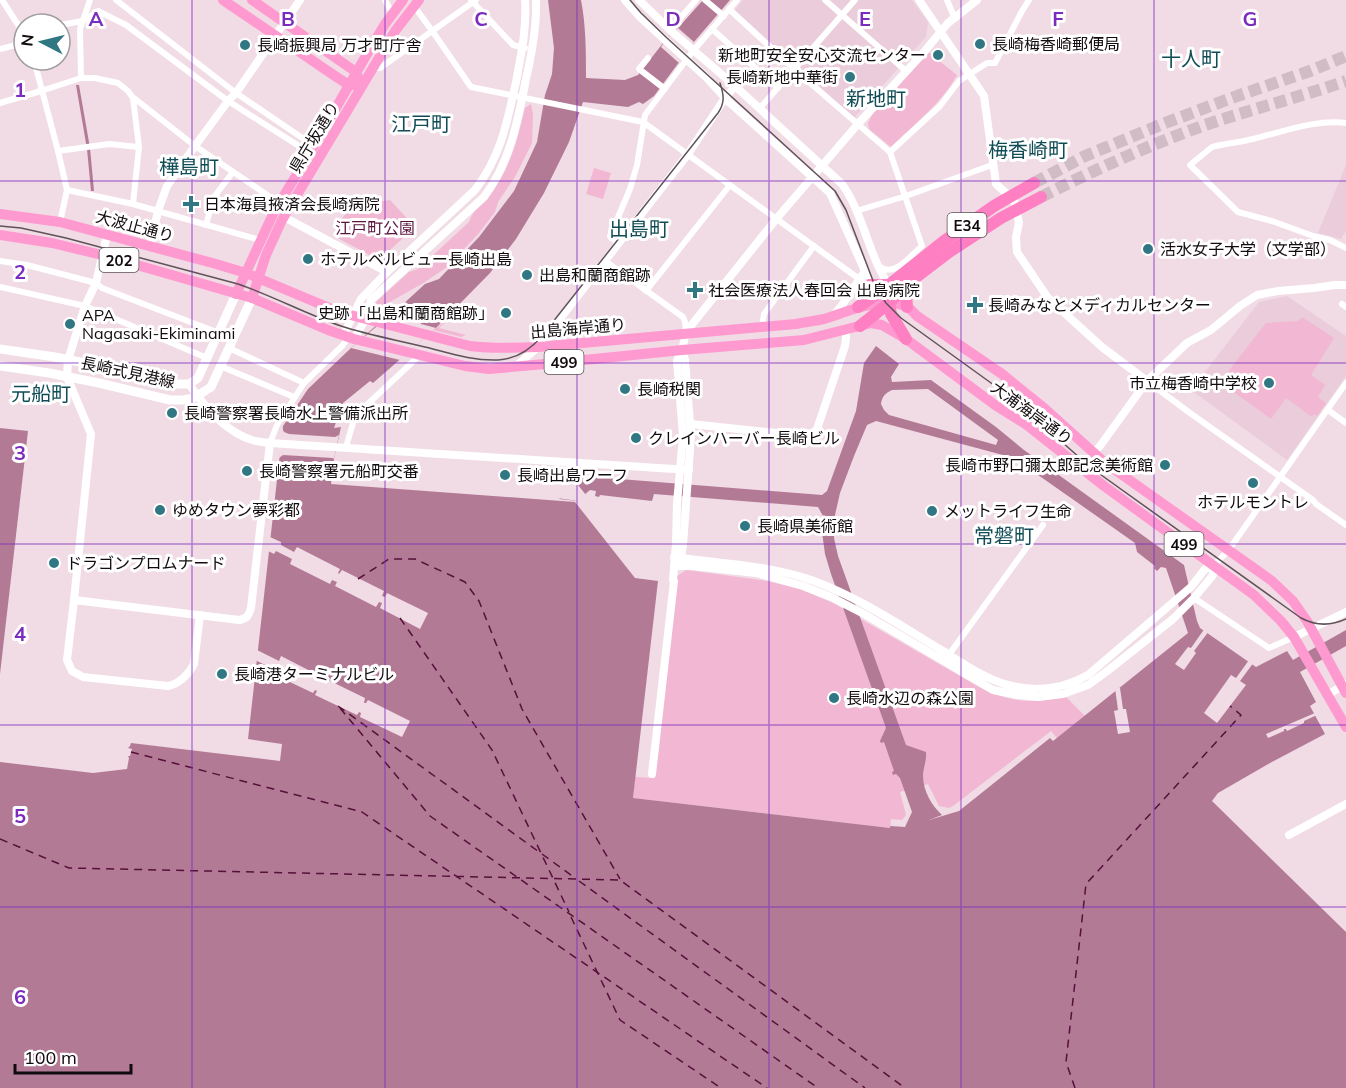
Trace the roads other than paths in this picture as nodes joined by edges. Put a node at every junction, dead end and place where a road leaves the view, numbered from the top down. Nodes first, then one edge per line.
1 (2, 0) edge
2 (90, 0) edge
3 (116, 0) edge
4 (223, 0) edge
5 (252, 0) edge
6 (300, 0) edge
7 (386, 0) edge
8 (404, 0) edge
9 (525, 0) edge
10 (536, 0) edge
11 (626, 0) edge
12 (639, 0) edge
13 (696, 0) edge
14 (705, 0) edge
15 (737, 0) edge
16 (825, 0) edge
17 (855, 0) edge
18 (919, 0) edge
19 (947, 0) edge
20 (977, 0) edge
21 (1029, 0) edge
22 (473, 1) edge
23 (416, 3) edge
24 (729, 9) junction
25 (12, 15) edge
26 (393, 15) junction
27 (842, 15) junction
28 (723, 16) junction
29 (955, 19) junction
30 (83, 21) junction
31 (284, 22) junction
32 (72, 23) edge
33 (712, 29) junction
34 (670, 30) junction
35 (433, 32) junction
36 (941, 32) junction
37 (276, 36) junction
38 (523, 47) junction
39 (532, 49) junction
40 (693, 51) junction
41 (648, 58) dead end
42 (687, 60) junction
43 (373, 66) junction
44 (794, 69) junction
45 (906, 71) junction
46 (37, 72) edge
47 (356, 72) junction
48 (969, 74) junction
49 (81, 78) junction
50 (348, 85) junction
51 (362, 85) junction
52 (735, 86) junction
53 (778, 88) junction
54 (665, 89) junction
55 (41, 91) junction
56 (236, 93) junction
57 (513, 96) junction
58 (133, 98) junction
59 (523, 98) junction
60 (726, 98) junction
61 (228, 101) junction
62 (0, 103) edge
63 (760, 108) junction
64 (643, 122) junction
65 (1346, 123) edge
66 (858, 124) junction
67 (195, 146) junction
68 (139, 147) junction
69 (312, 149) junction
70 (58, 151) junction
71 (890, 152) junction
72 (688, 154) junction
73 (992, 165) junction
74 (822, 166) junction
75 (233, 172) junction
76 (812, 176) junction
77 (1034, 183) tunnel mouth
78 (730, 185) junction
79 (67, 190) junction
80 (906, 196) junction
81 (1041, 197) tunnel mouth
82 (279, 203) junction
83 (133, 204) junction
84 (856, 210) junction
85 (158, 211) junction
86 (0, 214) edge
87 (284, 217) junction
88 (777, 218) junction
89 (60, 222) junction
90 (206, 225) junction
91 (0, 235) edge
92 (107, 235) junction
93 (260, 240) junction
94 (618, 244) junction
95 (150, 246) junction
96 (814, 246) junction
97 (1346, 248) edge
98 (102, 255) junction
99 (0, 261) edge
100 (605, 261) junction
101 (876, 264) junction
102 (387, 272) junction
103 (246, 273) junction
104 (908, 277) junction
105 (259, 278) junction
106 (96, 283) junction
107 (1346, 285) edge
108 (0, 287) edge
109 (646, 291) junction
110 (236, 294) junction
111 (880, 295) junction
112 (252, 298) junction
113 (85, 306) junction
114 (858, 307) joint
115 (907, 307) junction
116 (354, 316) junction
117 (833, 316) junction
118 (365, 320) junction
119 (762, 326) junction
120 (860, 326) junction
121 (846, 330) junction
122 (686, 332) junction
123 (219, 333) junction
124 (351, 338) junction
125 (906, 339) junction
126 (538, 347) junction
127 (229, 348) junction
128 (0, 349) edge
129 (682, 350) junction
130 (420, 355) junction
131 (207, 358) junction
132 (68, 360) junction
133 (0, 366) edge
134 (220, 366) junction
135 (515, 367) junction
136 (67, 377) junction
137 (1147, 381) junction
138 (304, 383) junction
139 (1346, 383) edge
140 (189, 384) junction
141 (197, 396) junction
142 (294, 397) junction
143 (1328, 410) junction
144 (1346, 423) edge
145 (691, 424) junction
146 (270, 443) junction
147 (343, 447) junction
148 (1093, 453) junction
149 (685, 469) junction
150 (1280, 477) junction
151 (1043, 525) dead end
152 (1346, 525) edge
153 (1228, 551) junction
154 (677, 562) junction
155 (1214, 566) junction
156 (832, 593) junction
157 (1194, 598) junction
158 (74, 600) junction
159 (1346, 612) edge
160 (200, 615) junction
161 (1311, 629) junction
162 (1294, 637) junction
163 (947, 658) junction
164 (1345, 688) edge
165 (1327, 695) junction
166 (1346, 727) edge
167 (652, 774) dead end
168 (1346, 804) edge
169 (1289, 835) dead end

1 - 25 street
2 - 30 street
3 - 56 street
4 - 37 highway
5 - 31 highway
6 - 31 street
7 - 26 street
8 - 26 highway, 県庁坂通り
9 - 38 street
10 - 39 street
11 - 42 street
12 - 34 street
13 - 34 street
14 - 28 street
15 - 24 street
16 - 27 street
17 - 27 street
18 - 36 street
19 - 29 street
20 - 29 street
21 - 48 street
22 - 35 street
22 - 38 street
23 - 35 street
23 - 43 highway, 県庁坂通り
24 - 28 street
24 - 44 street
26 - 47 highway, 県庁坂通り
27 - 44 street
27 - 45 street
28 - 33 street
29 - 36 street
30 - 32 street
30 - 49 street
30 - 61 street
31 - 37 street
31 - 47 highway
33 - 40 street
33 - 53 street
34 - 40 street
35 - 43 street
35 - 57 street
36 - 45 street
36 - 48 street
37 - 50 highway
37 - 56 street
38 - 39 street
38 - 57 street
39 - 59 street
40 - 42 street
40 - 52 street
41 - 54 street
42 - 54 street
42 - 60 street
43 - 51 highway, 県庁坂通り
44 - 53 street
44 - 66 street
45 - 66 street
46 - 55 street
47 - 50 highway, 県庁坂通り
47 - 51 highway
48 - 71 street
48 - 73 street
49 - 55 street
49 - 58 street
50 - 51 highway
50 - 69 highway, 県庁坂通り
51 - 87 highway, 県庁坂通り
52 - 60 street
52 - 63 street
53 - 63 street
54 - 64 street
55 - 62 street
55 - 70 street
56 - 61 street
56 - 69 street
57 - 59 street
57 - 102 street
58 - 67 street
58 - 68 street
59 - 64 street
59 - 118 street
60 - 72 street
60 - 76 street
61 - 67 street
61 - 69 street
63 - 74 street
64 - 72 street
64 - 94 street
65 - 97 street
66 - 71 street
66 - 74 street
67 - 75 street
67 - 85 street
68 - 70 street
68 - 83 street
69 - 82 highway, 県庁坂通り
70 - 79 street
71 - 80 street
72 - 78 street
72 - 94 street
73 - 80 street
73 - 137 street
74 - 76 street
74 - 84 street
75 - 82 street
75 - 90 street
76 - 88 street
76 - 111 street
77 - 104 highway, E34
78 - 88 street
78 - 109 street
79 - 83 street
79 - 89 street
80 - 84 street
80 - 101 street
81 - 104 highway, E34
82 - 93 highway, 県庁坂通り
83 - 85 street
84 - 101 street
85 - 90 street
85 - 95 street
86 - 89 highway, 大波止通り / 202
87 - 102 street
87 - 105 highway, 県庁坂通り
88 - 96 street
88 - 122 street
89 - 92 highway, 大波止通り / 202
90 - 93 street
91 - 98 highway, 202
92 - 95 highway, 大波止通り / 202
92 - 98 street
93 - 103 highway, 県庁坂通り
94 - 100 street
95 - 103 highway, 大波止通り / 202
96 - 111 street
96 - 119 street
98 - 106 street
98 - 110 highway, 202
99 - 106 street
100 - 109 street
100 - 126 street
101 - 111 street
102 - 116 street
103 - 105 highway, 大波止通り / 202
103 - 110 highway, 県庁坂通り
104 - 111 highway, E34
104 - 115 highway
105 - 112 highway, 県庁坂通り
105 - 116 highway, 出島海岸通り / 499
106 - 113 street
106 - 123 street
107 - 137 street
108 - 113 street
109 - 122 street
110 - 112 highway, 202
110 - 123 main road, 長崎式見港線
111 - 114 highway
111 - 115 highway, 499
111 - 117 street
111 - 120 highway, E34
111 - 125 highway
112 - 124 highway, 出島海岸通り / 499
112 - 127 main road, 長崎式見港線
113 - 131 street
113 - 132 street
114 - 117 highway, 出島海岸通り / 499
115 - 148 highway, 大浦海岸通り / 499
116 - 118 highway, 出島海岸通り / 499
116 - 124 street
117 - 119 highway, 出島海岸通り / 499
118 - 124 street
118 - 126 highway, 出島海岸通り / 499
119 - 122 highway, 出島海岸通り / 499
120 - 121 highway, 出島海岸通り / 499
120 - 125 highway, 大浦海岸通り / 499
121 - 129 highway, 出島海岸通り / 499
121 - 145 street
122 - 126 highway, 出島海岸通り / 499
122 - 129 street
123 - 131 main road, 長崎式見港線
124 - 130 highway, 出島海岸通り / 499
124 - 138 street
125 - 155 highway, 大浦海岸通り / 499
126 - 135 street
127 - 134 main road, 長崎式見港線
127 - 138 street
128 - 132 main road, 長崎式見港線
129 - 135 highway, 出島海岸通り / 499
129 - 145 street
129 - 149 street
130 - 135 highway, 出島海岸通り / 499
130 - 147 street
131 - 140 main road, 長崎式見港線
132 - 136 street
132 - 140 main road, 長崎式見港線
133 - 136 main road, 長崎式見港線
134 - 141 main road, 長崎式見港線
134 - 142 street
136 - 141 main road, 長崎式見港線
136 - 158 street
137 - 148 street
137 - 150 street
138 - 142 street
139 - 143 street
140 - 141 street
141 - 146 street
142 - 146 street
143 - 144 street
143 - 150 street
145 - 149 street
146 - 147 street
146 - 160 street
147 - 149 street
148 - 153 highway, 大浦海岸通り / 499
149 - 154 street
150 - 152 street
150 - 153 street
151 - 163 street
153 - 155 street
153 - 161 highway, 大浦海岸通り / 499
154 - 156 street
154 - 167 street
155 - 157 street
155 - 162 highway, 大浦海岸通り / 499
155 - 163 street
156 - 163 street
156 - 163 street
157 - 162 street
157 - 163 street
158 - 160 street
158 - 160 street
159 - 161 street
161 - 162 street
161 - 164 highway, 大浦海岸通り / 499
162 - 165 highway, 大浦海岸通り / 499
164 - 165 street
165 - 166 highway, 大浦海岸通り / 499
168 - 169 street

